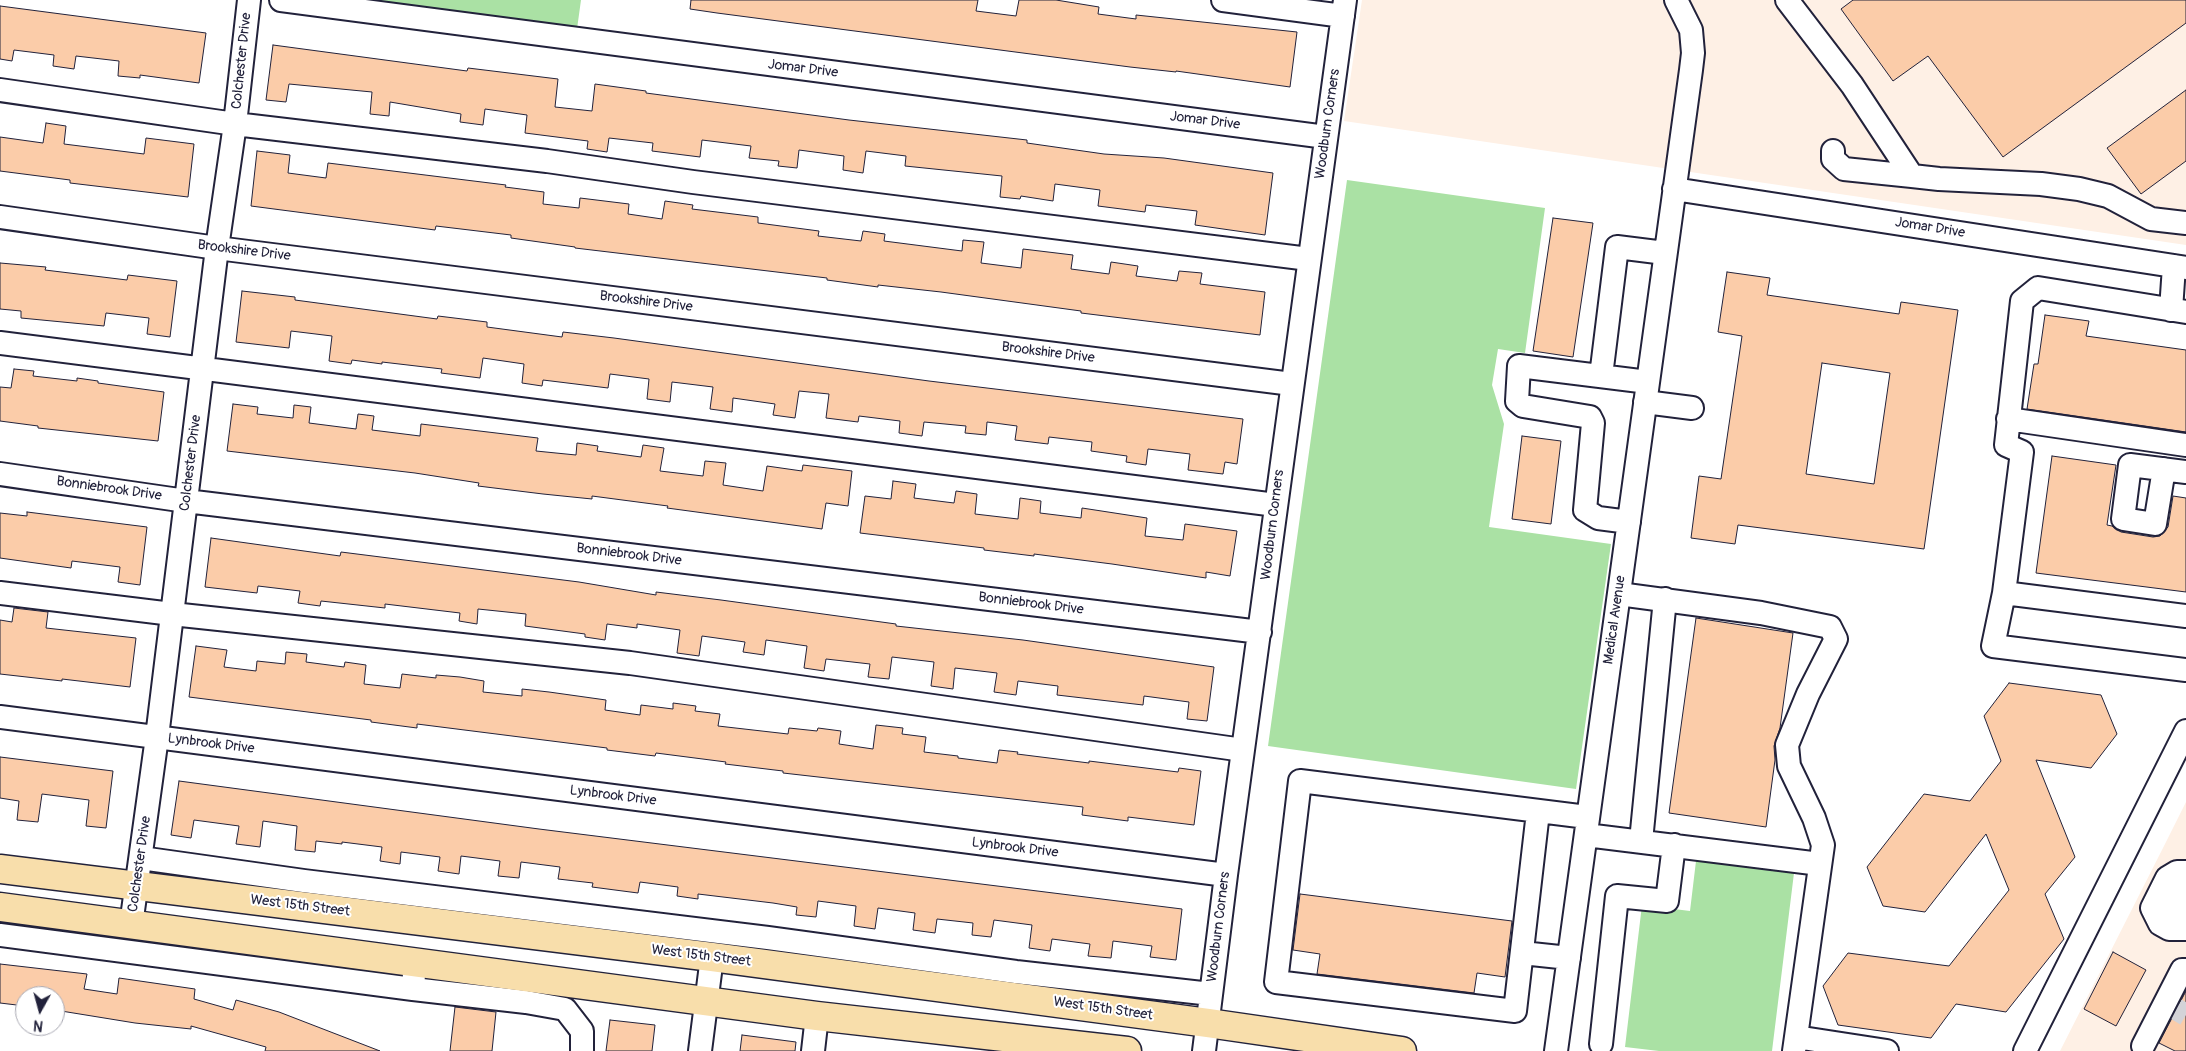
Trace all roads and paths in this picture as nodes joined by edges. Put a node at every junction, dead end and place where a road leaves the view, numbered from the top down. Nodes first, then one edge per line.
1 (249, 0) edge
2 (281, 0) edge
3 (1223, 0) edge
4 (1676, 0) edge
5 (1787, 0) edge
6 (1344, 8) edge
7 (0, 90) edge
8 (236, 124) junction
9 (1326, 137) junction
10 (1833, 151) dead end
11 (1912, 176) junction
12 (1674, 190) junction
13 (0, 217) edge
14 (2186, 223) edge
15 (217, 248) junction
16 (1665, 253) junction
17 (1309, 260) junction
18 (2180, 267) edge
19 (2178, 311) edge
20 (0, 344) edge
21 (202, 369) junction
22 (1600, 376) junction
23 (1292, 384) junction
24 (1646, 392) junction
25 (1692, 408) dead end
26 (2008, 419) junction
27 (2186, 445) edge
28 (2164, 469) dead end
29 (2186, 472) edge
30 (0, 474) edge
31 (186, 500) junction
32 (1276, 506) junction
33 (1629, 522) junction
34 (0, 593) edge
35 (2004, 593) junction
36 (1619, 594) junction
37 (1665, 600) junction
38 (172, 614) junction
39 (2186, 616) edge
40 (1260, 632) junction
41 (2186, 670) edge
42 (0, 717) edge
43 (2186, 731) edge
44 (157, 737) junction
45 (1243, 750) junction
46 (1538, 812) junction
47 (1587, 826) junction
48 (1641, 841) junction
49 (1674, 845) junction
50 (141, 858) junction
51 (1820, 864) junction
52 (0, 868) edge
53 (2186, 872) edge
54 (1226, 875) junction
55 (2186, 883) edge
56 (137, 886) junction
57 (0, 907) edge
58 (2186, 919) edge
59 (131, 925) junction
60 (2186, 929) edge
61 (0, 936) edge
62 (1522, 953) junction
63 (712, 958) junction
64 (1569, 958) junction
65 (416, 963) junction
66 (2186, 970) edge
67 (413, 989) junction
68 (1211, 994) junction
69 (706, 1002) junction
70 (817, 1016) junction
71 (1208, 1023) junction
72 (1601, 1044) dead end
73 (1795, 1044) edge
74 (1324, 1046) edge
75 (2144, 1049) edge
76 (582, 1051) edge
77 (700, 1051) edge
78 (813, 1051) edge
79 (1127, 1051) edge
80 (1204, 1051) edge
81 (1402, 1051) edge
82 (1556, 1051) edge
83 (1887, 1051) edge
84 (2026, 1051) edge

1 - 8 street, Colchester Drive
2 - 9 street, Jomar Drive
3 - 6 street
4 - 12 street, Medical Avenue
5 - 11 street
6 - 9 street, Woodburn Corners
7 - 8 street
8 - 15 street, Colchester Drive
8 - 17 street
9 - 17 street, Woodburn Corners
10 - 11 street
11 - 14 street
12 - 16 street, Medical Avenue
12 - 18 street, Jomar Drive
13 - 15 street, Brookshire Drive
15 - 21 street, Colchester Drive
15 - 23 street, Brookshire Drive
16 - 22 street
16 - 24 street, Medical Avenue
17 - 23 street, Woodburn Corners
18 - 19 street
19 - 26 street
20 - 21 street
21 - 31 street, Colchester Drive
21 - 32 street
22 - 24 street
22 - 33 street
23 - 32 street, Woodburn Corners
24 - 25 street
24 - 33 street, Medical Avenue
26 - 27 street
26 - 35 street
28 - 29 street
30 - 31 street, Bonniebrook Drive
31 - 38 street, Colchester Drive
31 - 40 street, Bonniebrook Drive
32 - 40 street, Woodburn Corners
33 - 36 street, Medical Avenue
34 - 38 street
35 - 39 street
35 - 41 street
36 - 37 street
36 - 47 street, Medical Avenue
37 - 48 street
37 - 51 street
38 - 44 street, Colchester Drive
38 - 45 street
40 - 45 street, Woodburn Corners
42 - 44 street, Lynbrook Drive
43 - 84 street
44 - 50 street, Colchester Drive
44 - 54 street, Lynbrook Drive
45 - 54 street, Woodburn Corners
46 - 47 street
46 - 62 street
46 - 62 street
47 - 48 street
47 - 64 street, Medical Avenue
48 - 49 street
49 - 51 street
49 - 72 street
50 - 56 street, Colchester Drive
50 - 68 street
51 - 73 street
52 - 56 main road, West 15th Street
53 - 60 street
54 - 68 street, Woodburn Corners
55 - 58 street
56 - 59 street, Colchester Drive
56 - 63 main road, West 15th Street
57 - 59 main road
59 - 65 main road
61 - 67 street
62 - 64 street
63 - 69 street
63 - 71 main road, West 15th Street
64 - 82 street, Medical Avenue
65 - 67 street
65 - 69 main road
66 - 75 street
67 - 76 street
68 - 71 street, Woodburn Corners
69 - 70 main road
69 - 77 street
70 - 78 street
70 - 79 main road
71 - 74 main road, West 15th Street
71 - 80 street, Woodburn Corners
73 - 83 street
74 - 81 main road, West 15th Street

